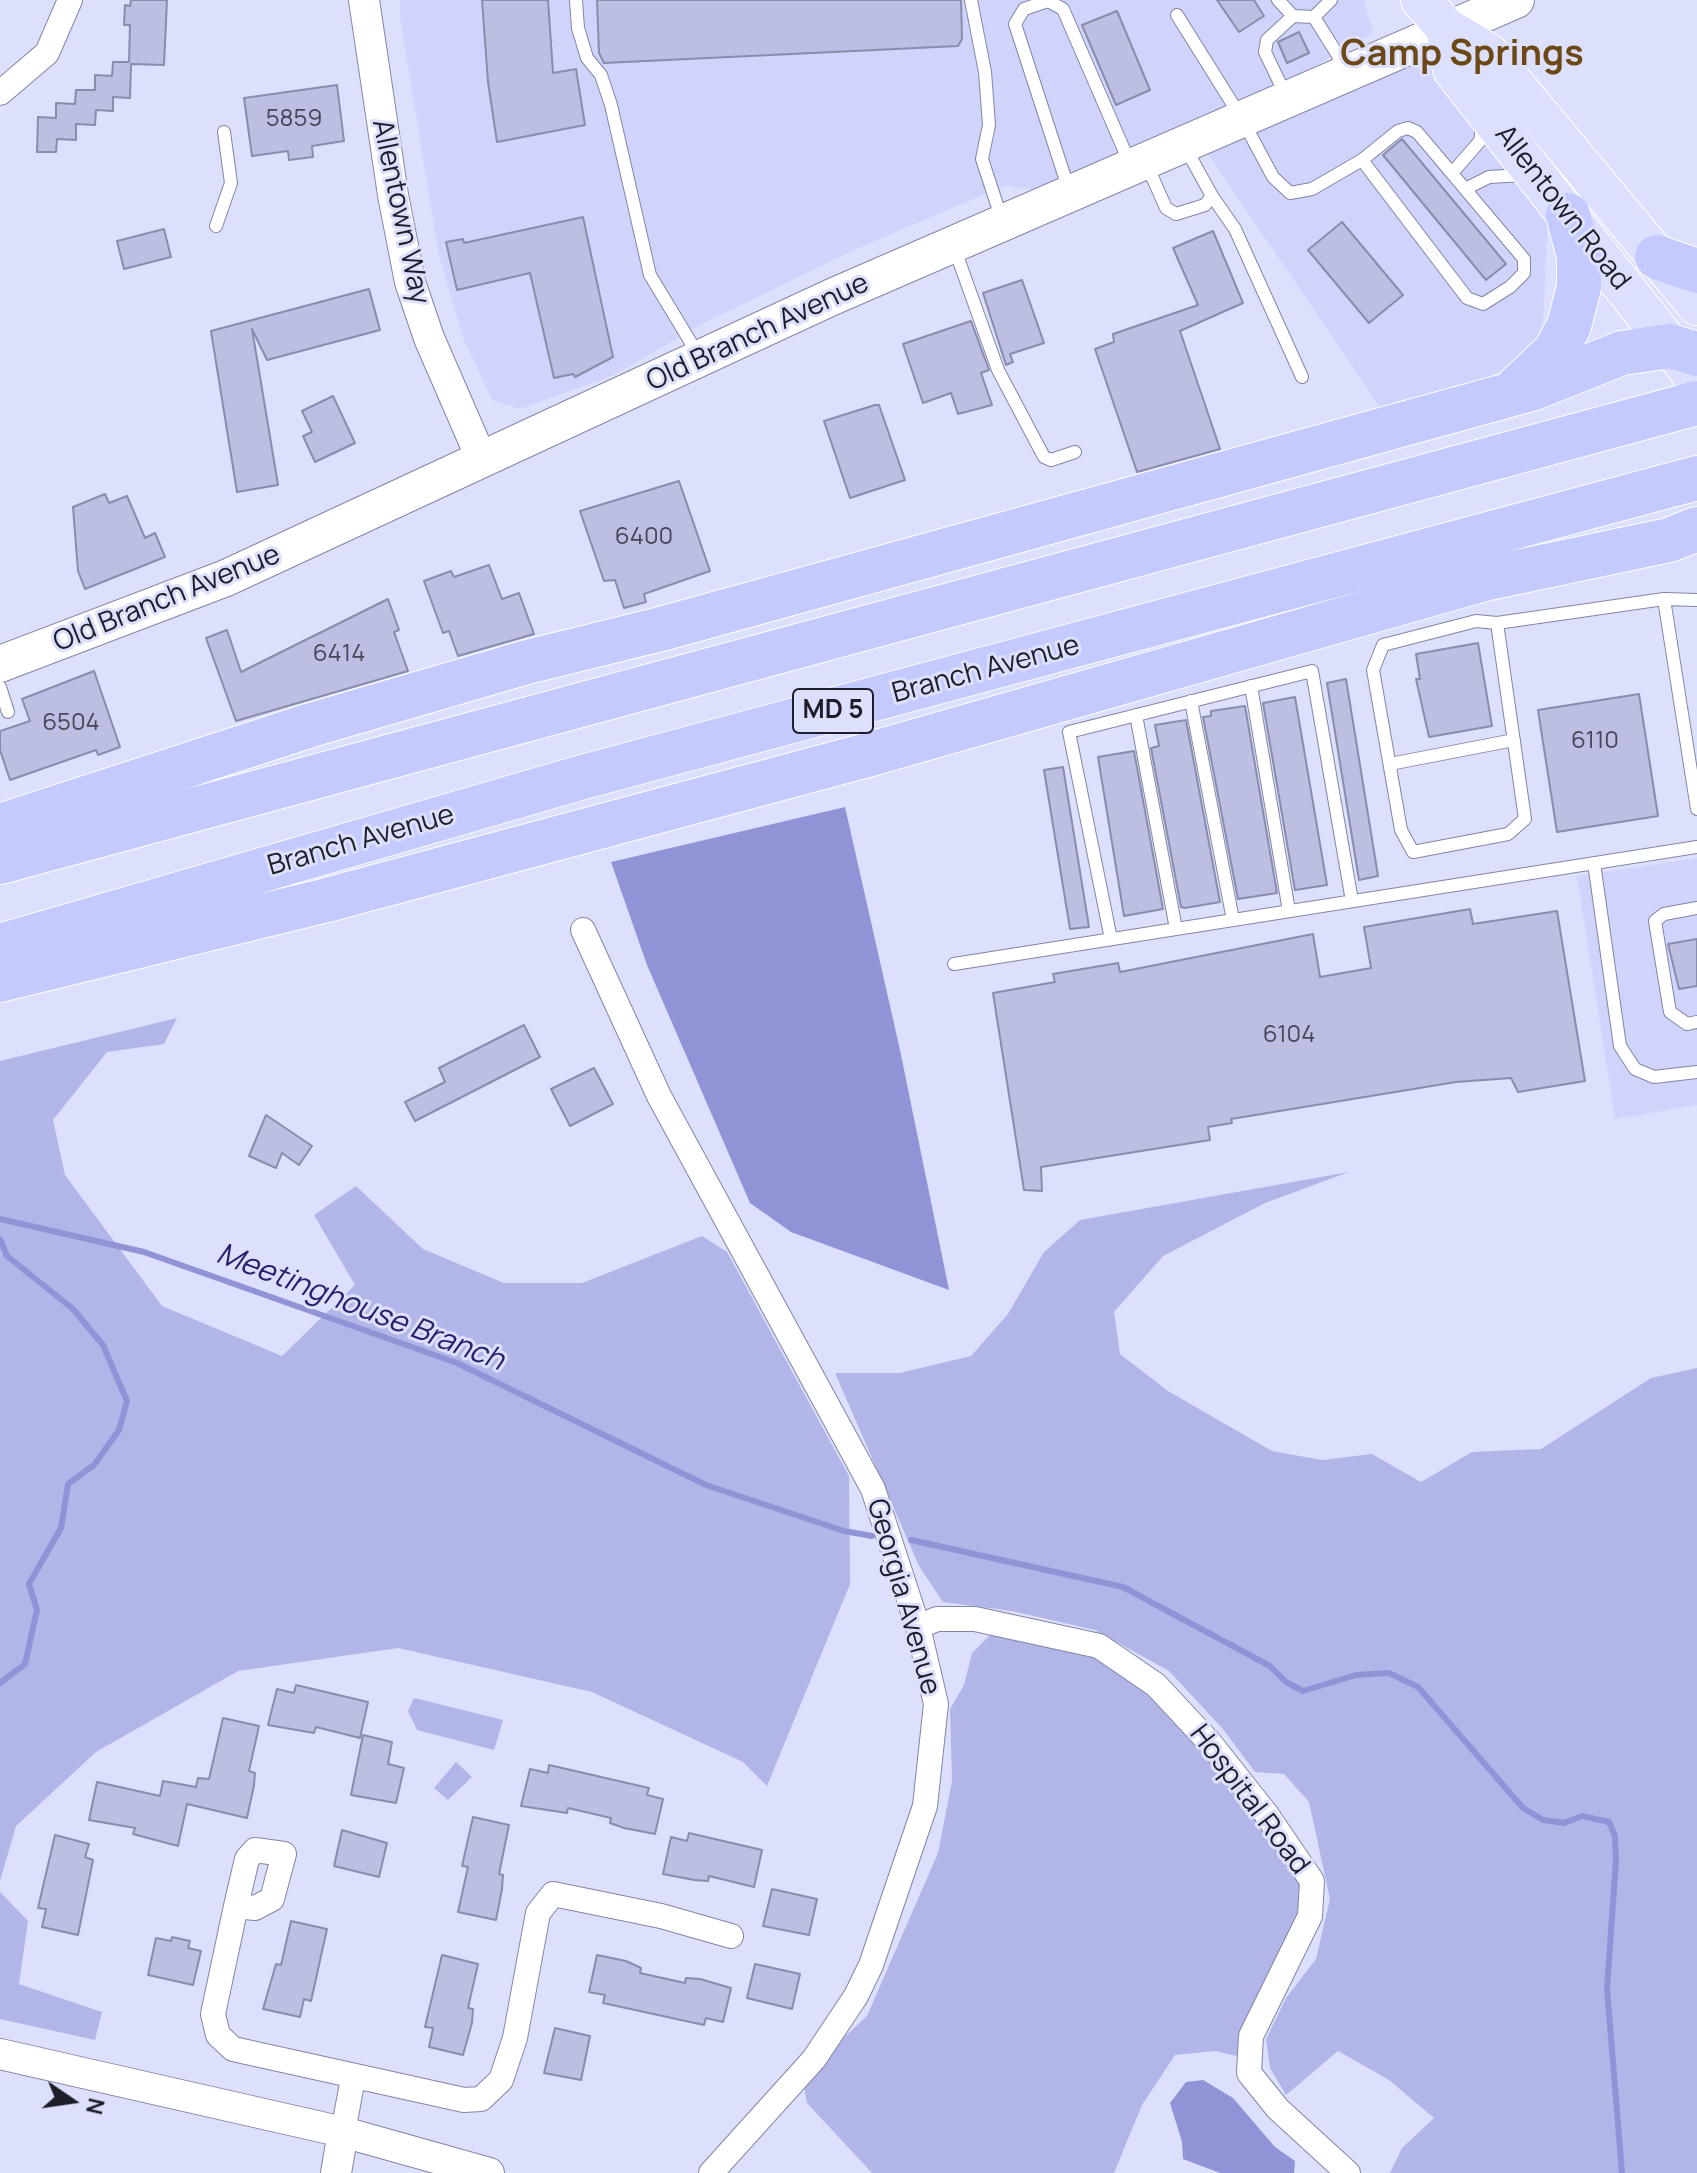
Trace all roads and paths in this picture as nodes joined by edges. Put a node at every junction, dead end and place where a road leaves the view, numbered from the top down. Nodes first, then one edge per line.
1 (70, 0) edge
2 (364, 0) edge
3 (576, 0) edge
4 (971, 0) edge
5 (1278, 0) edge
6 (1331, 0) edge
7 (1516, 0) edge
8 (1433, 14) edge
9 (1177, 15) dead end
10 (1293, 16) junction
11 (1314, 17) junction
12 (1349, 72) junction
13 (0, 93) edge
14 (1288, 99) junction
15 (1485, 111) junction
16 (1242, 119) junction
17 (224, 132) dead end
18 (1184, 144) junction
19 (1362, 160) junction
20 (1138, 164) junction
21 (1452, 173) junction
22 (1537, 175) junction
23 (1465, 189) junction
24 (1070, 193) junction
25 (1212, 196) junction
26 (1568, 215) junction
27 (1002, 222) junction
28 (216, 226) dead end
29 (953, 244) junction
30 (1657, 257) junction
31 (1697, 271) edge
32 (1697, 305) edge
33 (1684, 350) edge
34 (701, 359) junction
35 (1302, 377) dead end
36 (1697, 380) edge
37 (1510, 394) junction
38 (1697, 403) edge
39 (1075, 452) dead end
40 (482, 460) junction
41 (1683, 482) edge
42 (1697, 529) edge
43 (1697, 562) edge
44 (1422, 597) junction
45 (1664, 599) junction
46 (1697, 600) edge
47 (1497, 623) junction
48 (0, 664) edge
49 (1251, 686) junction
50 (0, 687) edge
51 (1191, 701) junction
52 (8, 712) dead end
53 (1136, 715) junction
54 (1514, 740) junction
55 (1390, 764) junction
56 (1697, 809) edge
57 (0, 826) edge
58 (1697, 847) edge
59 (0, 862) edge
60 (1594, 863) junction
61 (1352, 901) junction
62 (1697, 908) edge
63 (1289, 911) junction
64 (1233, 920) junction
65 (1176, 929) junction
66 (583, 930) dead end
67 (1111, 939) junction
68 (0, 946) edge
69 (954, 964) dead end
70 (0, 980) edge
71 (1697, 1022) edge
72 (1697, 1072) edge
73 (918, 1627) junction
74 (236, 1906) dead end
75 (731, 1936) dead end
76 (0, 2054) edge
77 (353, 2078) junction
78 (343, 2132) junction
79 (336, 2173) edge
80 (489, 2173) edge
81 (711, 2173) edge
82 (1348, 2173) edge

1 - 13 street
2 - 40 street, Allentown Way
3 - 34 lane
4 - 27 lane
5 - 10 lane
6 - 11 lane
7 - 8 main road, Old Branch Avenue
8 - 12 main road, Old Branch Avenue
8 - 15 main road, Allentown Road
8 - 30 main road, Allentown Road
9 - 16 lane
10 - 11 lane
10 - 14 lane
11 - 12 lane
12 - 14 main road, Old Branch Avenue
14 - 16 main road, Old Branch Avenue
15 - 21 lane
15 - 22 main road, Allentown Road
16 - 18 main road, Old Branch Avenue
16 - 19 lane
17 - 28 lane
18 - 20 main road, Old Branch Avenue
18 - 25 lane
19 - 21 lane
19 - 23 lane
20 - 24 main road, Old Branch Avenue
20 - 24 lane
20 - 25 lane
21 - 23 lane
22 - 23 lane
22 - 26 main road, Allentown Road
24 - 27 main road, Old Branch Avenue
25 - 35 lane
26 - 33 main road, Allentown Road
26 - 37 highway
27 - 29 main road, Old Branch Avenue
29 - 34 main road, Old Branch Avenue
29 - 39 lane
30 - 31 highway
30 - 32 main road, Allentown Road
33 - 36 main road, Allentown Road
33 - 37 highway
34 - 40 main road, Old Branch Avenue
37 - 57 highway
38 - 59 highway, MD 5
40 - 48 main road, Old Branch Avenue
41 - 68 highway, Branch Avenue / MD 5
42 - 44 highway
43 - 44 highway
44 - 70 highway
45 - 46 lane
45 - 47 lane
45 - 56 lane
47 - 54 lane
47 - 55 lane
49 - 51 lane
49 - 61 lane
49 - 63 lane
50 - 52 lane
51 - 53 lane
51 - 64 lane
53 - 65 lane
53 - 67 lane
54 - 55 lane
54 - 55 lane
58 - 60 lane
60 - 61 lane
60 - 72 lane
61 - 63 lane
62 - 71 lane
63 - 64 lane
64 - 65 lane
65 - 67 lane
66 - 73 street, Georgia Avenue
67 - 69 lane
73 - 81 street, Georgia Avenue
73 - 82 street, Hospital Road
74 - 77 street
75 - 77 street
76 - 78 street
77 - 78 street
78 - 79 street
78 - 80 street

